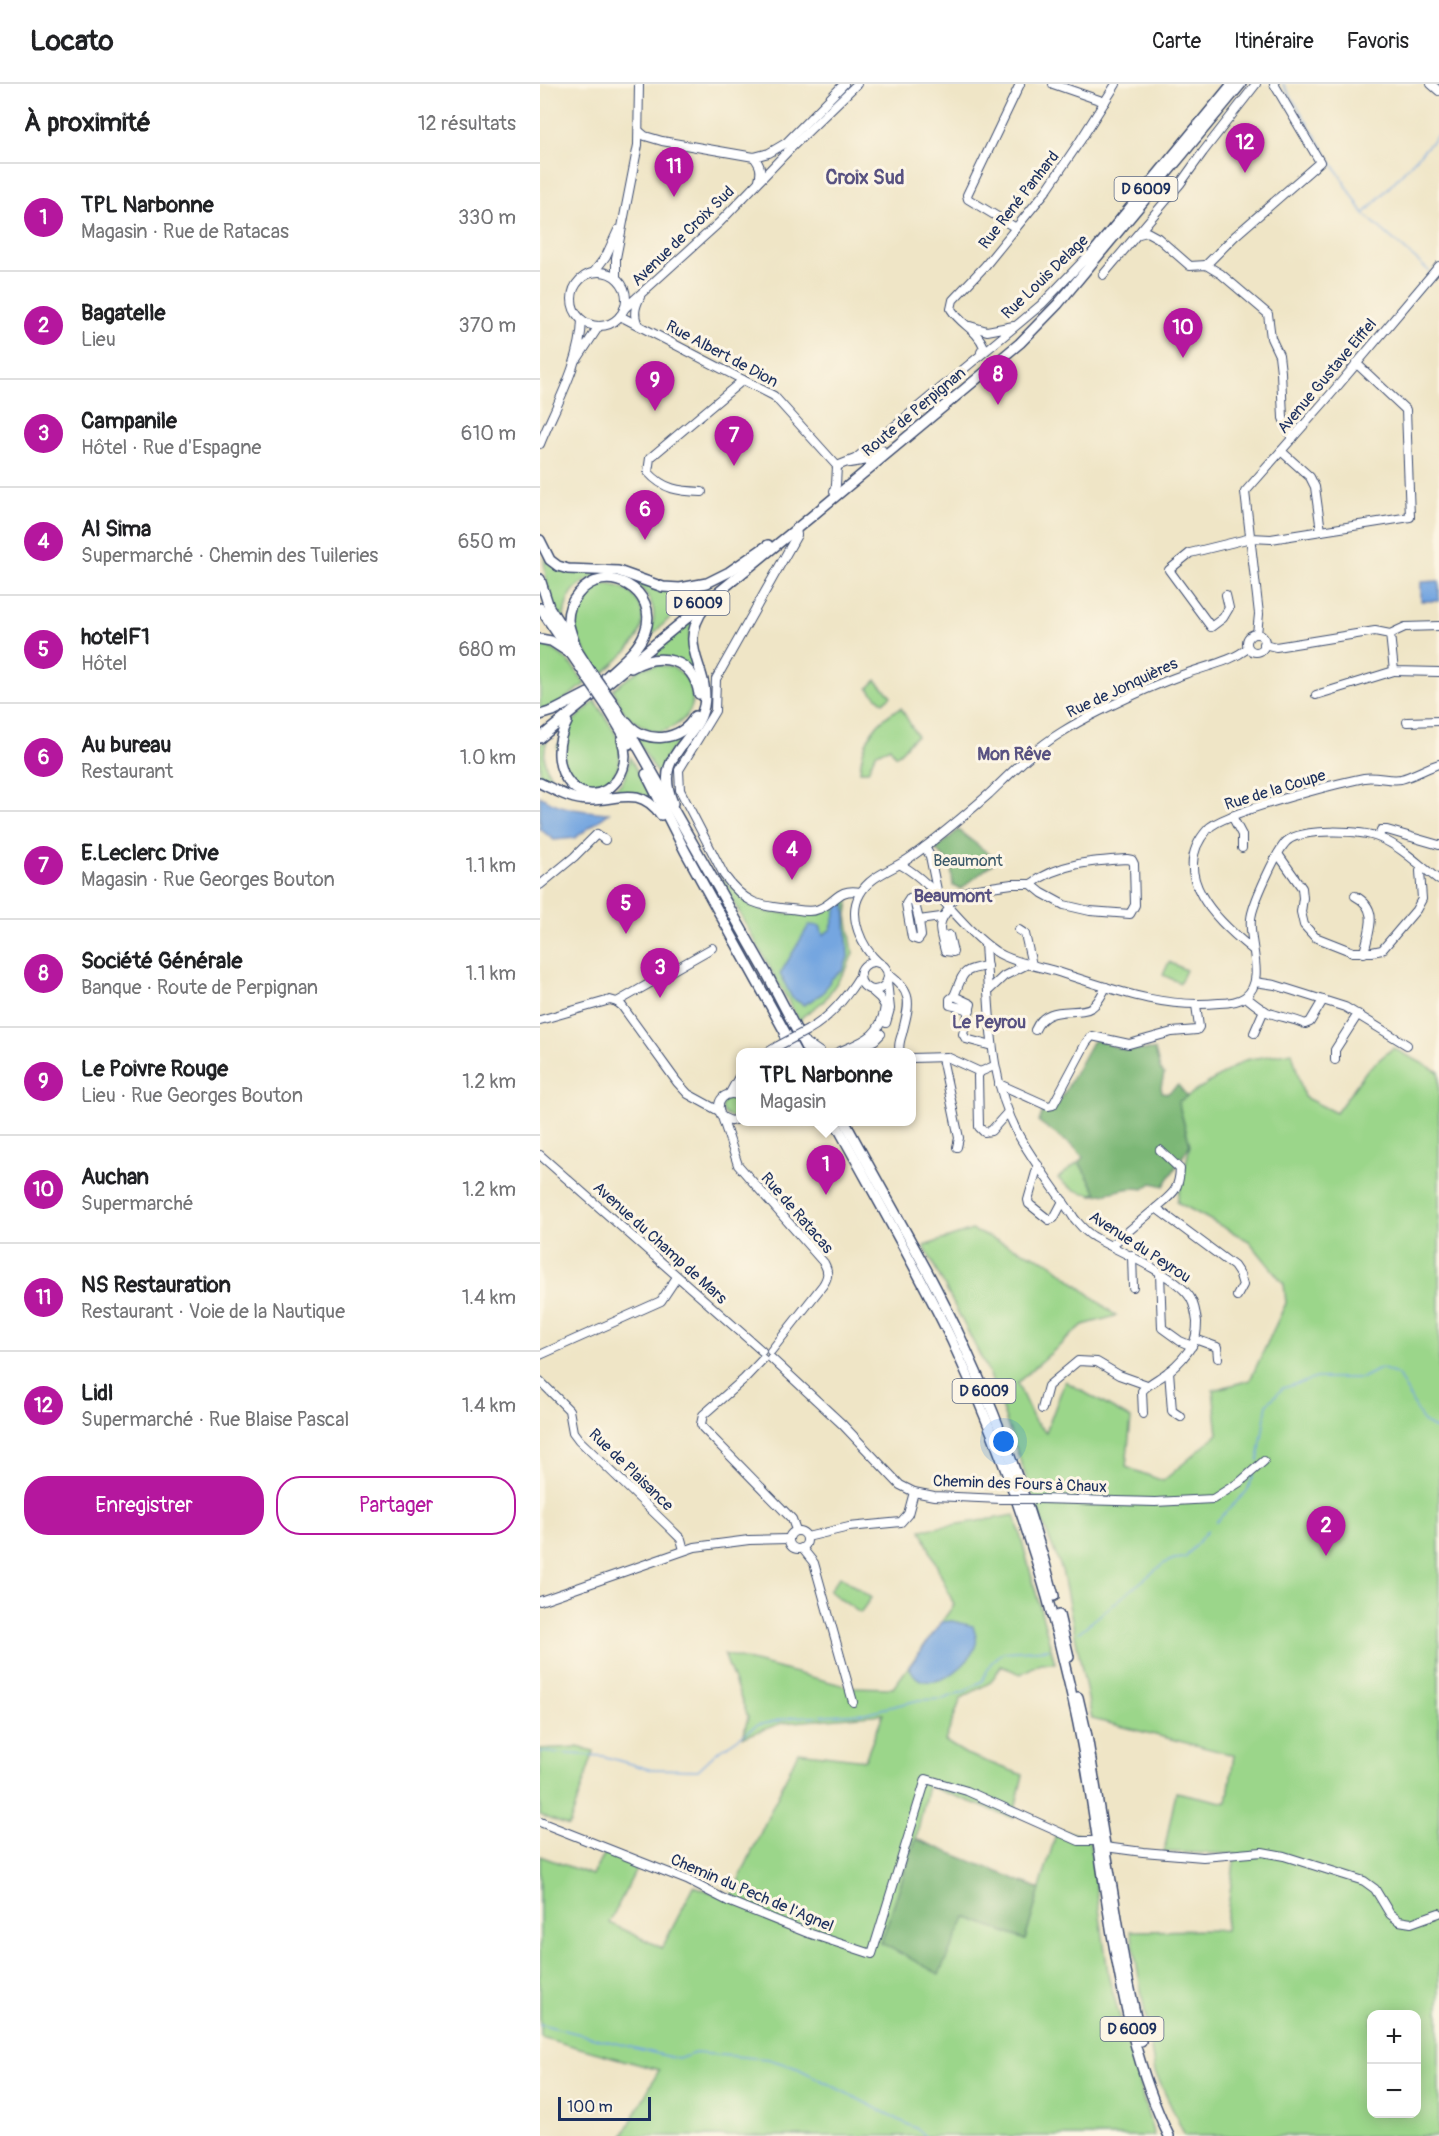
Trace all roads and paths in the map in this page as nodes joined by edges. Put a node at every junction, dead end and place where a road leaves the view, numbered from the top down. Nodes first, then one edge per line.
1 (639, 84) edge
2 (844, 84) edge
3 (857, 84) edge
4 (1020, 84) edge
5 (1053, 84) edge
6 (1116, 84) edge
7 (1232, 84) edge
8 (1241, 84) edge
9 (1256, 84) edge
10 (1274, 84) edge
11 (1431, 84) edge
12 (1439, 91) edge
13 (1105, 102) junction
14 (639, 131) junction
15 (662, 141) junction
16 (638, 145) junction
17 (754, 157) junction
18 (759, 181) junction
19 (622, 221) junction
20 (1016, 228) junction
21 (1138, 234) junction
22 (1103, 240) junction
23 (1206, 265) junction
24 (1438, 267) edge
25 (594, 272) junction
26 (1103, 275) dead end
27 (616, 278) junction
28 (640, 296) junction
29 (622, 313) junction
30 (582, 320) junction
31 (638, 325) junction
32 (966, 325) junction
33 (1016, 325) junction
34 (599, 326) junction
35 (979, 356) junction
36 (1356, 363) junction
37 (573, 366) junction
38 (743, 380) junction
39 (549, 423) junction
40 (540, 436) edge
41 (1292, 439) junction
42 (540, 444) edge
43 (882, 450) junction
44 (1281, 451) junction
45 (837, 466) junction
46 (834, 491) junction
47 (702, 492) dead end
48 (796, 529) junction
49 (1321, 531) junction
50 (1251, 538) junction
51 (540, 540) edge
52 (775, 540) junction
53 (540, 579) edge
54 (728, 584) junction
55 (1226, 595) dead end
56 (540, 608) edge
57 (1439, 626) edge
58 (1257, 634) junction
59 (1390, 634) junction
60 (540, 639) edge
61 (1264, 644) junction
62 (576, 647) junction
63 (1248, 648) junction
64 (574, 657) junction
65 (587, 671) junction
66 (1394, 671) junction
67 (1439, 672) edge
68 (605, 682) junction
69 (589, 695) junction
70 (1316, 695) dead end
71 (610, 705) junction
72 (540, 715) edge
73 (1439, 721) edge
74 (1407, 722) dead end
75 (618, 726) junction
76 (540, 732) edge
77 (540, 738) edge
78 (1439, 764) edge
79 (540, 783) edge
80 (1232, 816) junction
81 (684, 827) junction
82 (1378, 837) junction
83 (605, 840) dead end
84 (1439, 845) edge
85 (926, 847) junction
86 (1242, 848) dead end
87 (685, 851) junction
88 (1278, 854) junction
89 (901, 865) junction
90 (1422, 867) junction
91 (1439, 880) edge
92 (1030, 884) junction
93 (540, 885) edge
94 (860, 892) junction
95 (938, 896) junction
96 (1355, 896) dead end
97 (948, 906) junction
98 (941, 917) junction
99 (919, 920) junction
100 (1019, 930) dead end
101 (942, 937) dead end
102 (863, 942) junction
103 (986, 944) junction
104 (712, 948) dead end
105 (1252, 949) junction
106 (1364, 953) junction
107 (879, 963) junction
108 (1030, 964) junction
109 (987, 966) junction
110 (862, 972) junction
111 (888, 978) junction
112 (1255, 982) junction
113 (1106, 987) junction
114 (869, 989) junction
115 (988, 991) junction
116 (1246, 996) junction
117 (1323, 1000) junction
118 (617, 1002) junction
119 (1196, 1005) junction
120 (1264, 1011) junction
121 (1358, 1014) junction
122 (777, 1019) junction
123 (540, 1020) edge
124 (795, 1028) junction
125 (1035, 1030) dead end
126 (809, 1032) junction
127 (1254, 1033) dead end
128 (1407, 1045) dead end
129 (992, 1046) junction
130 (781, 1048) edge
131 (788, 1048) edge
132 (793, 1048) edge
133 (805, 1048) edge
134 (812, 1048) edge
135 (848, 1048) edge
136 (861, 1048) edge
137 (898, 1048) edge
138 (916, 1058) edge
139 (942, 1058) junction
140 (1335, 1060) dead end
141 (994, 1066) junction
142 (980, 1072) junction
143 (736, 1084) edge
144 (999, 1084) junction
145 (730, 1094) junction
146 (736, 1095) edge
147 (697, 1099) junction
148 (720, 1100) junction
149 (1008, 1112) junction
150 (720, 1114) junction
151 (736, 1120) edge
152 (736, 1125) edge
153 (833, 1126) edge
154 (837, 1126) edge
155 (847, 1126) edge
156 (842, 1136) junction
157 (957, 1147) dead end
158 (733, 1150) junction
159 (1160, 1150) dead end
160 (540, 1155) edge
161 (1038, 1165) junction
162 (1063, 1201) junction
163 (1156, 1208) junction
164 (1112, 1245) junction
165 (1132, 1255) junction
166 (1160, 1273) junction
167 (677, 1277) junction
168 (1133, 1287) dead end
169 (1237, 1296) dead end
170 (1194, 1342) junction
171 (540, 1355) edge
172 (767, 1355) junction
173 (1218, 1358) dead end
174 (1169, 1371) junction
175 (540, 1382) edge
176 (1147, 1385) junction
177 (1042, 1409) dead end
178 (1143, 1414) dead end
179 (1181, 1417) dead end
180 (1264, 1461) dead end
181 (914, 1492) junction
182 (796, 1530) junction
183 (807, 1537) junction
184 (788, 1539) junction
185 (802, 1548) junction
186 (684, 1550) junction
187 (540, 1601) edge
188 (853, 1702) dead end
189 (540, 1822) edge
190 (1101, 1844) junction
191 (1439, 1913) edge
192 (1169, 2136) edge
193 (1175, 2136) edge

1 - 14 street
2 - 17 street
3 - 18 street, Avenue de Croix Sud
4 - 20 street
5 - 13 street
6 - 13 street, Rue René Panhard
7 - 22 main road, Route de Perpignan / D 6009
8 - 48 main road, Route de Perpignan / D 6009
9 - 21 street
10 - 23 street
11 - 12 street
13 - 20 street, Rue René Panhard
14 - 15 street
14 - 16 street
15 - 16 street
15 - 17 street
16 - 19 street
17 - 18 street
18 - 28 street, Avenue de Croix Sud
19 - 25 street
19 - 27 street
20 - 32 street, Rue René Panhard
21 - 23 street
21 - 26 street
22 - 33 street, Rue Louis Delage
22 - 43 main road, Route de Perpignan / D 6009
23 - 41 street
24 - 36 street, Avenue Gustave Eiffel
25 - 27 street
25 - 30 street
27 - 29 street
28 - 29 street, Avenue de Croix Sud
28 - 31 street
29 - 31 street, Rue Albert de Dion
29 - 34 street
30 - 34 street
30 - 37 street
31 - 38 street, Rue Albert de Dion
32 - 33 street
32 - 35 street, Rue René Panhard
33 - 35 street, Rue Louis Delage
34 - 37 street
35 - 45 street, Rue Louis Delage
36 - 41 street, Avenue Gustave Eiffel
36 - 49 street
37 - 39 street
38 - 45 street, Rue Albert de Dion
38 - 47 street
39 - 40 street
39 - 42 street
41 - 44 street, Avenue Gustave Eiffel
43 - 45 street
43 - 46 main road, Route de Perpignan / D 6009
44 - 49 street
44 - 50 street, Avenue Gustave Eiffel
45 - 46 street
46 - 52 main road, Route de Perpignan / D 6009
48 - 54 main road, Route de Perpignan / D 6009
48 - 94 street
49 - 50 street
50 - 55 street
50 - 58 street
51 - 52 main road
52 - 68 main road, Route de Perpignan / D 6009
53 - 62 main road
54 - 68 main road, Route de Perpignan / D 6009
54 - 81 main road, D 6009
56 - 64 main road
57 - 59 street
58 - 61 street
58 - 63 street
59 - 61 street
59 - 66 street
60 - 64 main road
61 - 63 street
62 - 65 main road
62 - 68 main road
63 - 85 street, Rue de Jonquières
64 - 65 main road
65 - 71 main road, bridge
66 - 67 street
66 - 70 street
68 - 69 main road, Route de Perpignan / D 6009
68 - 71 main road
69 - 72 main road, D 6009
69 - 75 main road
69 - 76 main road
69 - 77 main road
71 - 75 main road
71 - 81 main road
73 - 74 street
75 - 87 main road
78 - 80 street, Rue de la Coupe
79 - 87 main road
80 - 86 street
80 - 105 street, Rue de la Coupe
81 - 124 main road
82 - 84 street
82 - 88 street
82 - 90 street
83 - 93 street
85 - 89 street, Rue de Jonquières
85 - 95 street
87 - 122 main road
88 - 105 street
88 - 106 street
89 - 94 street, Rue de Jonquières
89 - 95 street
90 - 91 street
90 - 106 street
92 - 92 street
92 - 97 street
94 - 102 street
95 - 97 street
96 - 106 street
97 - 98 street
97 - 103 street
98 - 99 street
98 - 101 street
99 - 99 street
100 - 108 street
102 - 107 street
102 - 110 street
103 - 108 street
103 - 109 street, Avenue du Peyrou
104 - 118 street
105 - 112 street
107 - 110 street
107 - 111 street
108 - 113 street
108 - 115 street
109 - 115 street, Avenue du Peyrou
109 - 129 street
110 - 114 street
110 - 126 street
111 - 114 street
111 - 136 street
111 - 137 street
112 - 116 street
112 - 117 street
113 - 119 street
113 - 125 street
114 - 126 street
114 - 135 street
115 - 129 street, Avenue du Peyrou
116 - 119 street
116 - 120 street
117 - 120 street
117 - 121 street
118 - 123 street
118 - 147 street
119 - 144 street
120 - 127 street
121 - 128 street
121 - 140 street
122 - 131 street
122 - 132 main road
124 - 133 main road
124 - 134 street
126 - 130 street, bridge
129 - 141 street, Avenue du Peyrou
138 - 139 street
139 - 142 street
139 - 157 street
141 - 142 street
141 - 144 street, Avenue du Peyrou
142 - 149 street
143 - 145 street
144 - 149 street, Avenue du Peyrou
145 - 146 street
145 - 148 street
147 - 148 street
147 - 150 street
148 - 150 street
149 - 161 street, Avenue du Peyrou
150 - 151 street
150 - 158 street, Rue de Ratacas
152 - 158 street
153 - 156 street
154 - 156 main road, D 6009
155 - 190 main road, D 6009
156 - 190 main road, D 6009
158 - 172 street, Rue de Ratacas
159 - 163 street
160 - 167 street, Avenue du Champ de Mars
161 - 162 street, Avenue du Peyrou
161 - 162 street
162 - 164 street, Avenue du Peyrou
163 - 164 street
163 - 169 street
164 - 165 street, Avenue du Peyrou
165 - 166 street, Avenue du Peyrou
165 - 168 street
166 - 170 street, Avenue du Peyrou
166 - 170 street
167 - 171 street
167 - 172 street, Avenue du Champ de Mars
170 - 173 street
170 - 174 street
172 - 181 street, Avenue du Champ de Mars
172 - 182 street, Rue de Ratacas
174 - 176 street
174 - 179 street
175 - 186 street, Rue de Plaisance
176 - 177 street
176 - 178 street
180 - 181 street, Chemin des Fours à Chaux, bridge
181 - 183 street, Chemin des Fours à Chaux
182 - 183 street
182 - 184 street
183 - 185 street
184 - 185 street
184 - 186 street
185 - 188 street
186 - 187 street
189 - 190 street, Chemin du Pech de l'Agnel
190 - 191 street, Chemin du Pech de l'Agnel
190 - 192 main road, D 6009
190 - 193 main road, D 6009

